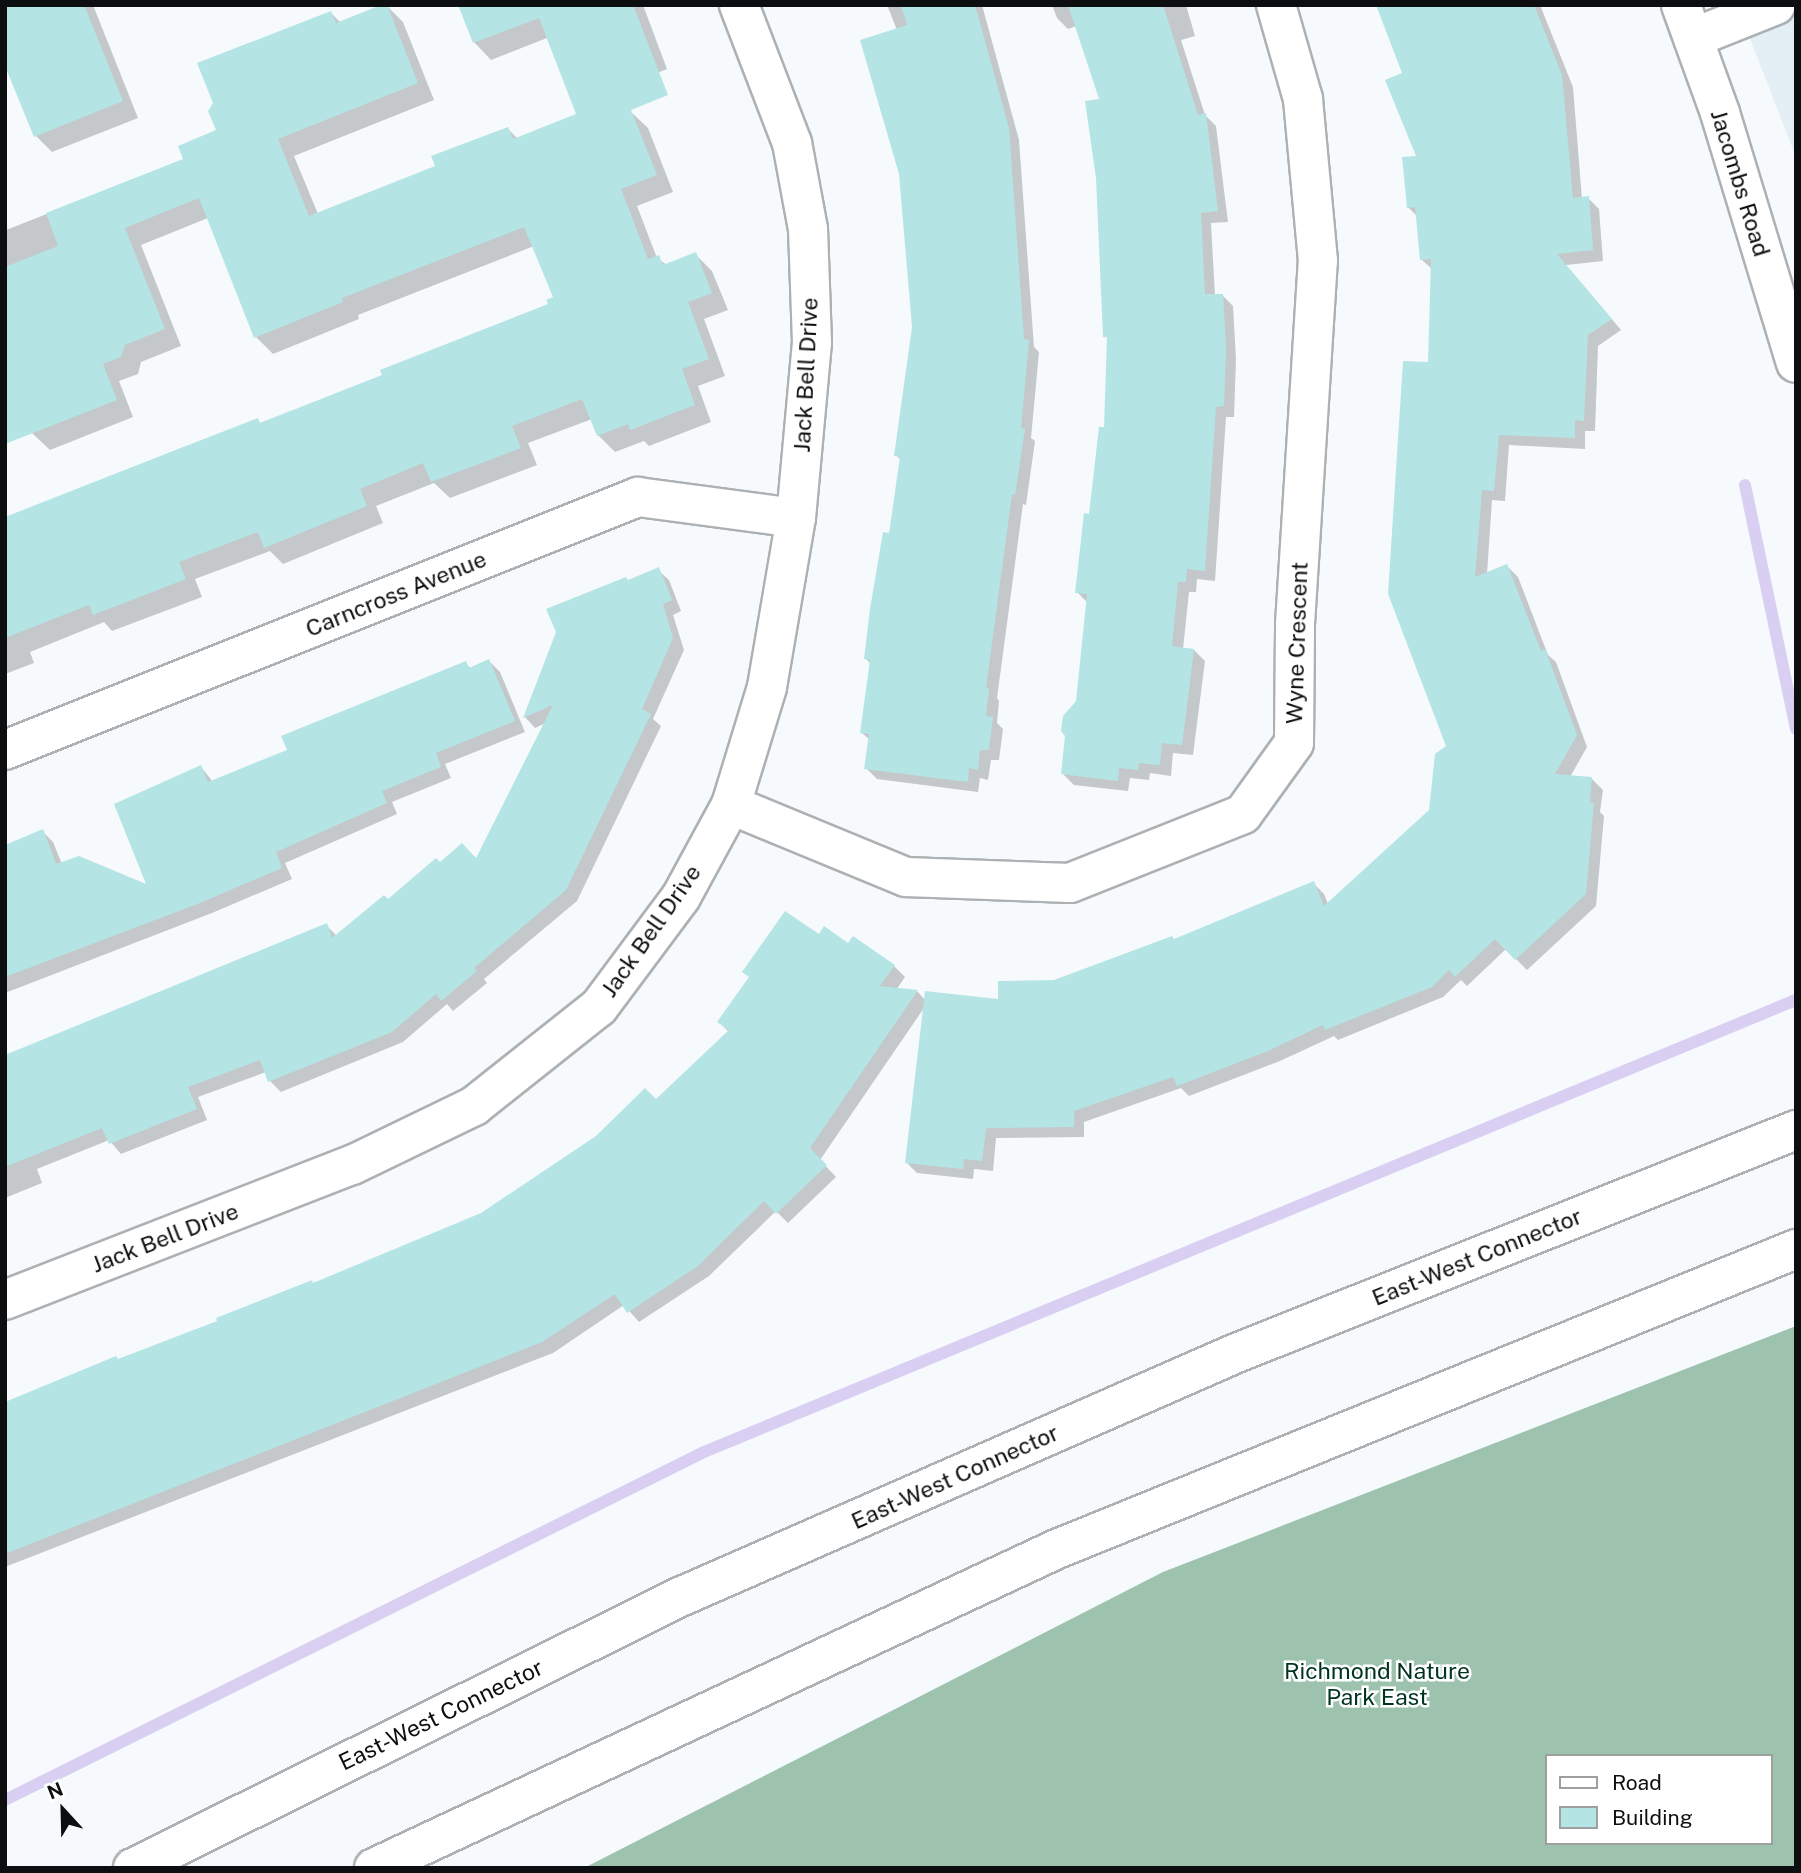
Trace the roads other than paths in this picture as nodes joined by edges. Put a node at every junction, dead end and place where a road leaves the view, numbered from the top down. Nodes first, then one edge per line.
1 (739, 5) edge
2 (1276, 5) edge
3 (1776, 5) edge
4 (1687, 22) edge
5 (1796, 363) edge
6 (796, 518) junction
7 (5, 750) edge
8 (731, 805) junction
9 (1796, 1130) edge
10 (1796, 1249) edge
11 (5, 1300) edge
12 (133, 1868) edge
13 (373, 1868) edge

1 - 6 main road, Jack Bell Drive
2 - 8 main road, Wyne Crescent
3 - 4 main road
4 - 5 main road, Jacombs Road
6 - 7 main road, Carncross Avenue
6 - 8 main road, Jack Bell Drive
8 - 11 main road, Jack Bell Drive
9 - 12 main road, East-West Connector
10 - 13 main road

